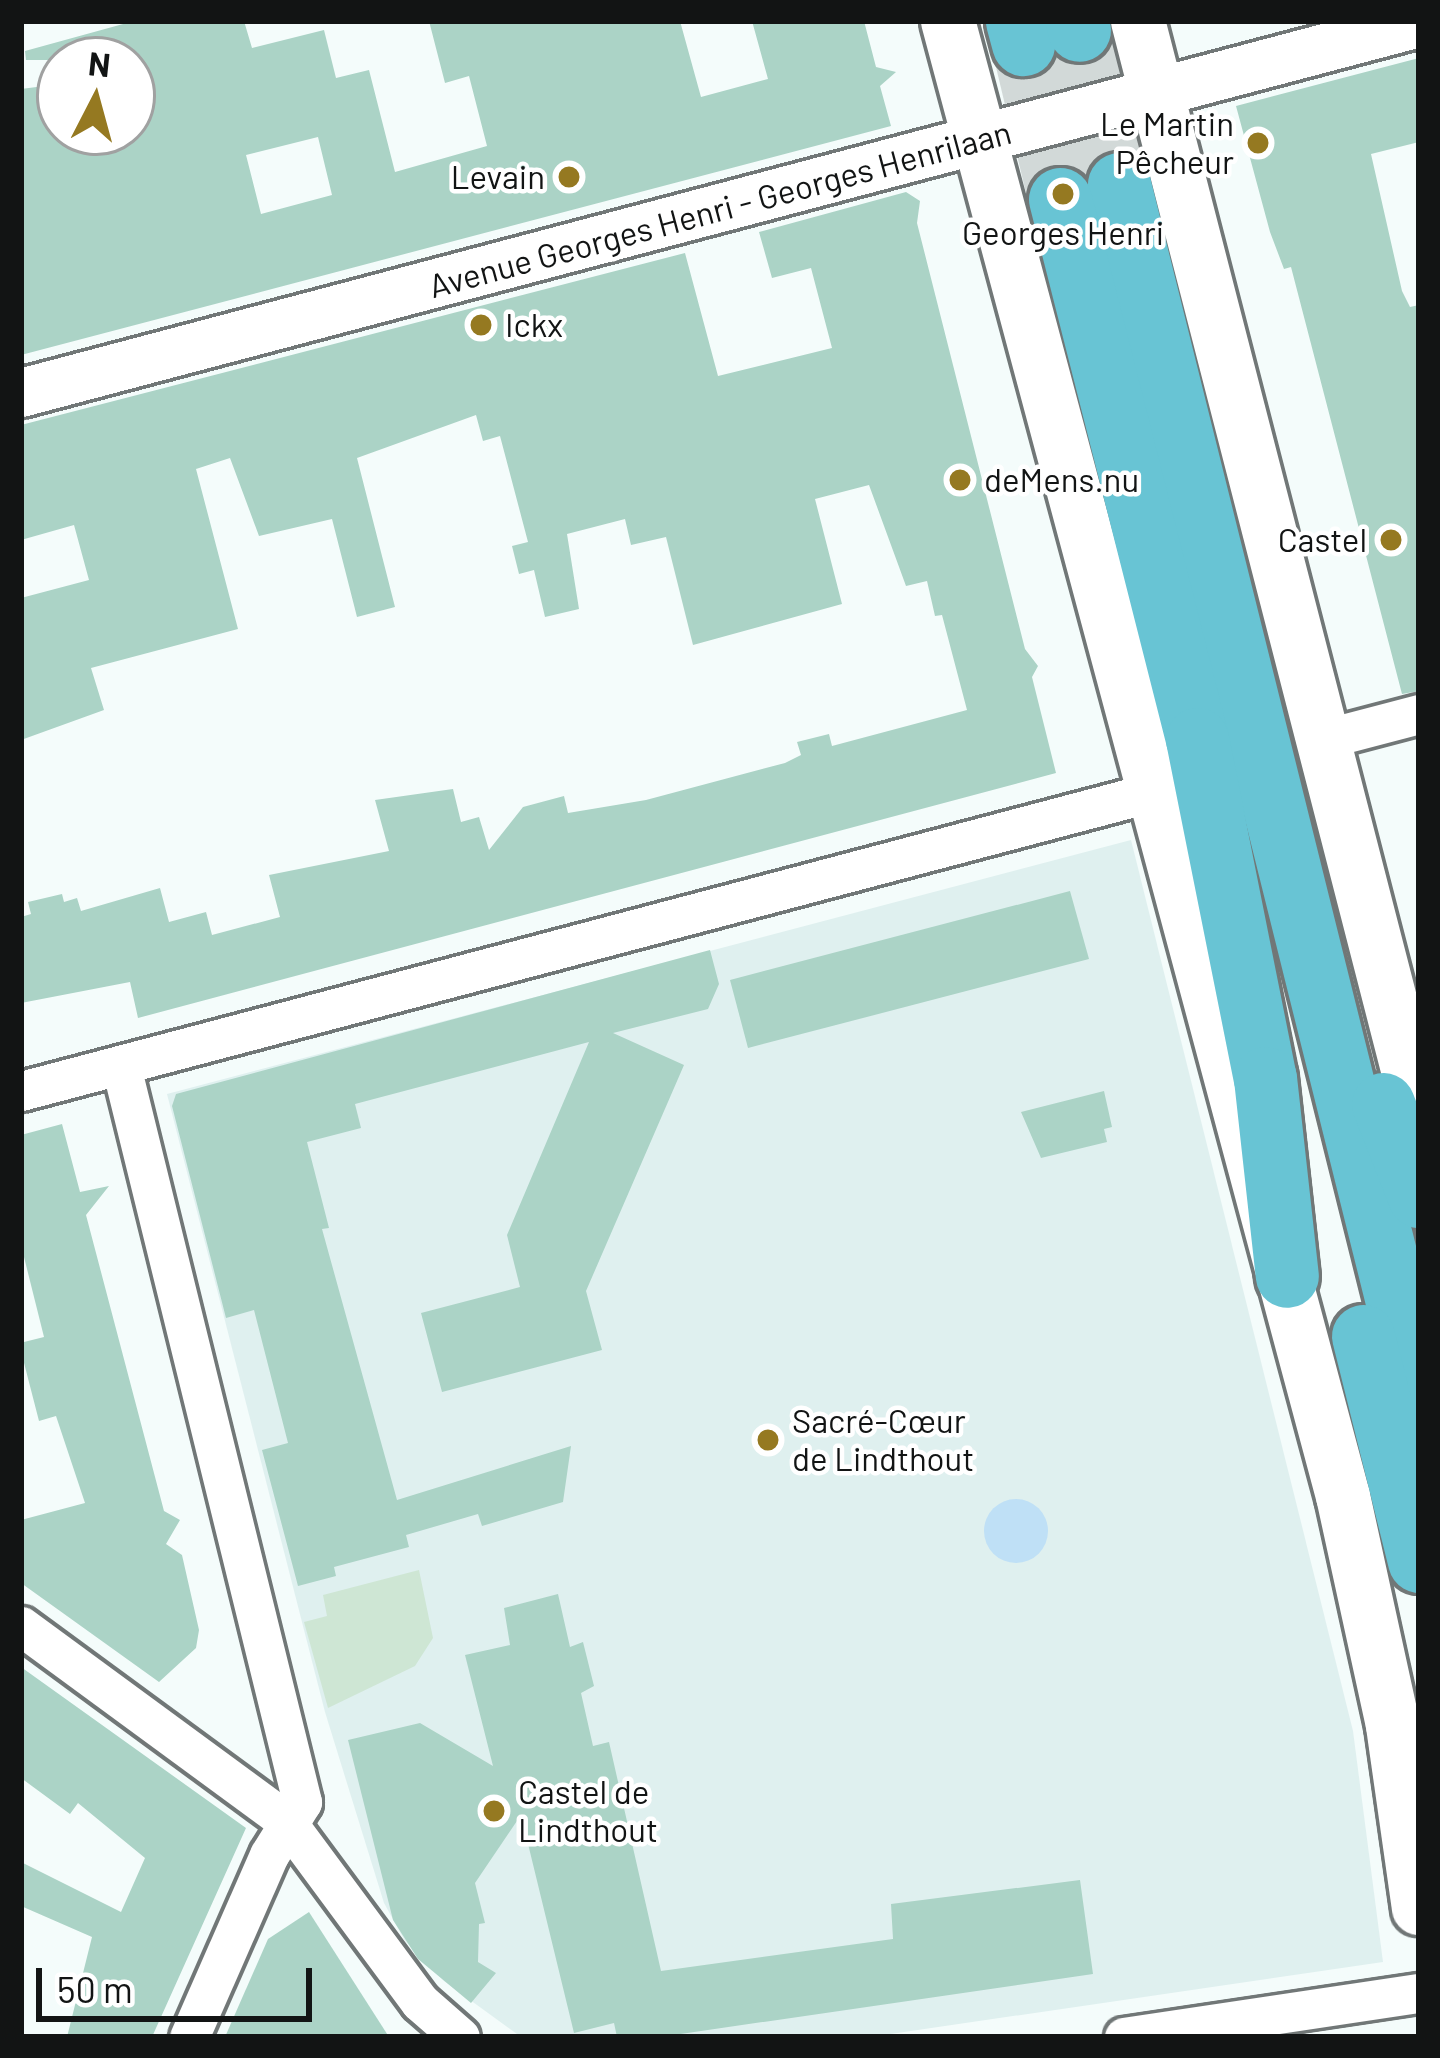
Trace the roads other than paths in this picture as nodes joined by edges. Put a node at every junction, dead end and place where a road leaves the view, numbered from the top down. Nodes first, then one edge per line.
1 (948, 21) edge
2 (1419, 23) edge
3 (1067, 27) edge
4 (1159, 93) junction
5 (981, 140) junction
6 (21, 393) edge
7 (1419, 714) edge
8 (1197, 739) junction
9 (1324, 739) junction
10 (1153, 792) junction
11 (1289, 843) junction
12 (121, 1066) junction
13 (21, 1091) edge
14 (1419, 1112) edge
15 (1419, 1196) edge
16 (1287, 1276) junction
17 (1419, 1390) edge
18 (1419, 1561) edge
19 (21, 1626) edge
20 (286, 1821) junction
21 (1419, 1908) edge
22 (1419, 1993) edge
23 (189, 2037) edge
24 (460, 2037) edge
25 (1124, 2037) edge

1 - 5 main road
2 - 4 street, Avenue Georges Henri - Georges Henrilaan
3 - 4 main road
4 - 5 street, Avenue Georges Henri - Georges Henrilaan
4 - 9 main road
5 - 6 street, Avenue Georges Henri - Georges Henrilaan
5 - 10 main road
7 - 9 street
8 - 11 main road
8 - 16 main road
8 - 18 main road
9 - 14 main road
10 - 12 street
10 - 16 main road
11 - 15 main road
11 - 17 main road
12 - 13 street
12 - 20 street
16 - 21 main road
19 - 20 street
20 - 23 street
20 - 24 street
22 - 25 street

